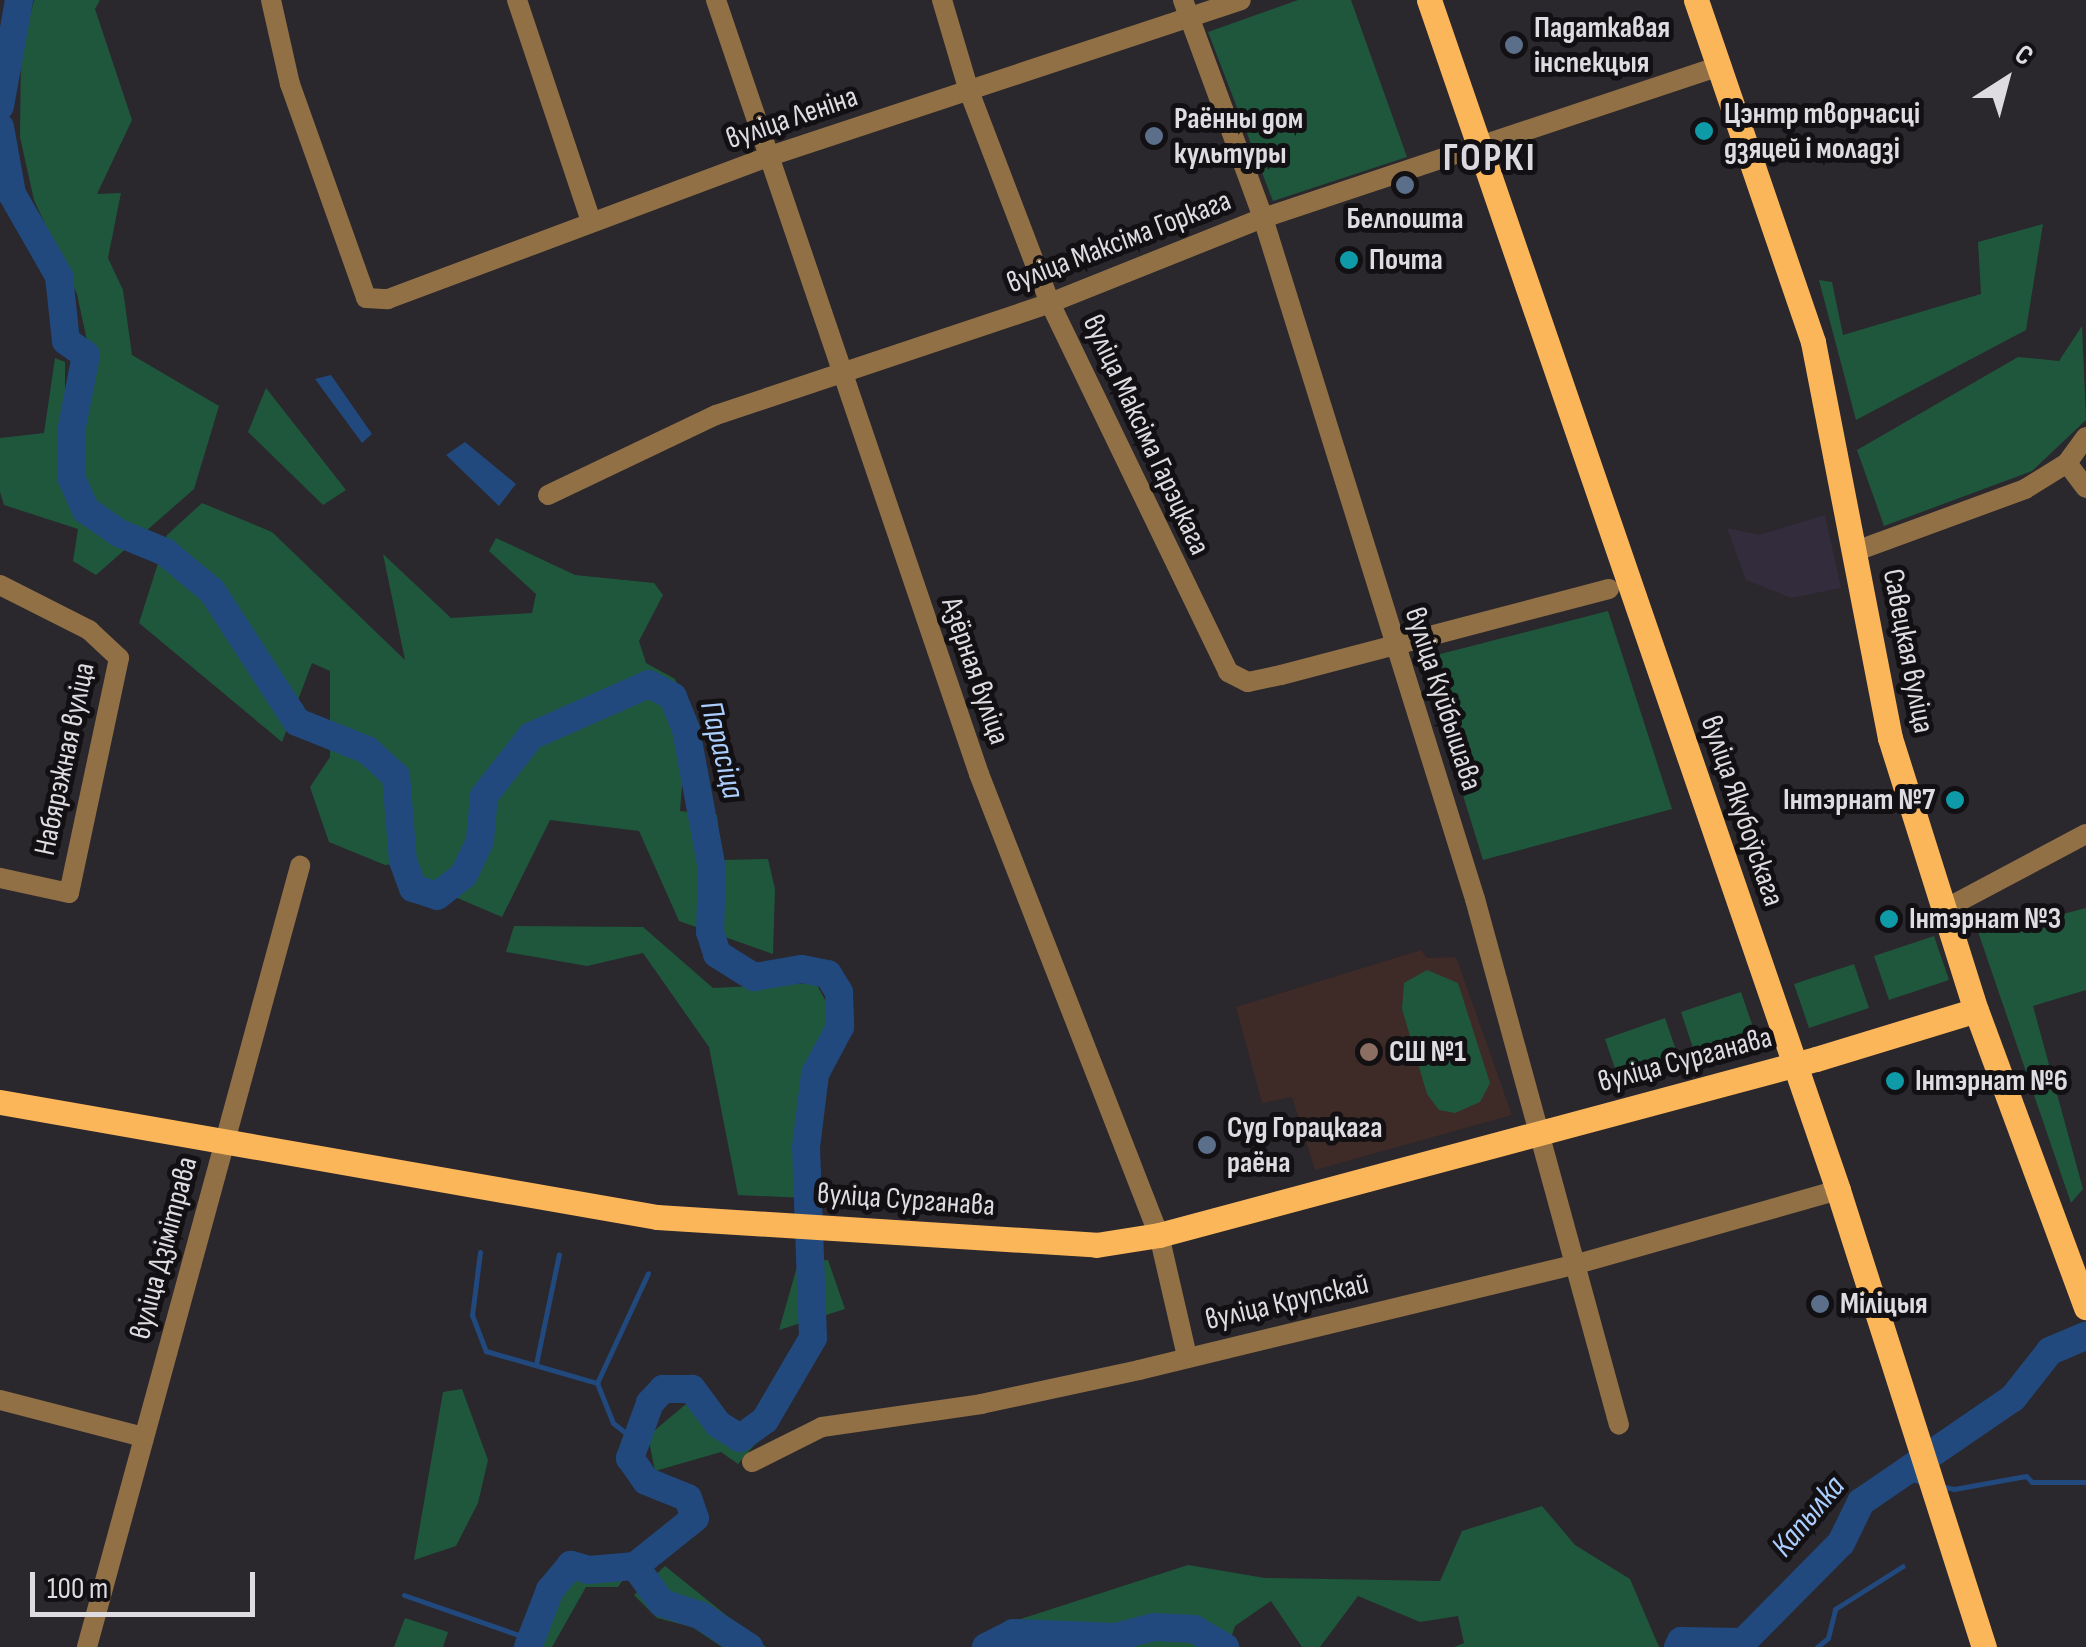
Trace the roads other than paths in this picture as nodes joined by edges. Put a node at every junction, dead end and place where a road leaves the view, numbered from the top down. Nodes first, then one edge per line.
1 (271, 0) edge
2 (517, 0) edge
3 (716, 0) edge
4 (942, 0) edge
5 (1241, 0) edge
6 (1428, 0) edge
7 (1696, 0) edge
8 (1186, 8) edge
9 (1721, 66) junction
10 (969, 91) junction
11 (1478, 146) junction
12 (767, 157) junction
13 (1263, 218) junction
14 (591, 220) junction
15 (1050, 303) junction
16 (840, 377) junction
17 (2086, 437) edge
18 (2067, 463) junction
19 (2086, 488) edge
20 (548, 495) dead end
21 (1856, 550) junction
22 (0, 585) edge
23 (1609, 589) dead end
24 (1393, 644) junction
25 (2086, 834) edge
26 (300, 866) dead end
27 (0, 878) edge
28 (1943, 910) junction
29 (1976, 1010) junction
30 (1795, 1065) junction
31 (0, 1102) edge
32 (1541, 1133) junction
33 (224, 1144) junction
34 (1838, 1190) junction
35 (1160, 1235) junction
36 (1577, 1264) junction
37 (2083, 1298) edge
38 (1188, 1356) junction
39 (0, 1400) edge
40 (1619, 1425) dead end
41 (143, 1438) junction
42 (752, 1462) dead end
43 (86, 1647) edge
44 (1984, 1647) edge

1 - 14 street, вуліца Леніна
2 - 14 street
3 - 12 street, Азёрная вуліца
4 - 10 street, вуліца Максіма Гарэцкага
5 - 8 street, вуліца Леніна
6 - 11 main road, вуліца Якубоўскага
7 - 9 main road, Савецкая вуліца
8 - 10 street, вуліца Леніна
8 - 13 street, вуліца Куйбышава
9 - 11 street, вуліца Максіма Горкага
9 - 21 main road, Савецкая вуліца
10 - 12 street, вуліца Леніна
10 - 15 street, вуліца Максіма Гарэцкага
11 - 13 street, вуліца Максіма Горкага
11 - 30 main road, вуліца Якубоўскага
12 - 14 street, вуліца Леніна
12 - 16 street, Азёрная вуліца
13 - 15 street, вуліца Максіма Горкага
13 - 24 street, вуліца Куйбышава
15 - 16 street, вуліца Максіма Горкага
15 - 24 street, вуліца Максіма Гарэцкага
16 - 20 street, вуліца Максіма Горкага
16 - 35 street, Азёрная вуліца
17 - 18 street
18 - 19 street
18 - 21 street
21 - 28 main road, Савецкая вуліца
22 - 27 street, Набярэжная вуліца
23 - 24 street, вуліца Максіма Гарэцкага
24 - 32 street, вуліца Куйбышава
25 - 28 street
26 - 33 street, вуліца Дзімітрава
28 - 29 main road, Савецкая вуліца
29 - 30 main road, вуліца Сурганава
29 - 37 main road, Савецкая вуліца
30 - 32 main road, вуліца Сурганава
30 - 34 main road, вуліца Якубоўскага
31 - 33 main road, вуліца Сурганава
32 - 35 main road, вуліца Сурганава
32 - 36 street, вуліца Куйбышава
33 - 35 main road, вуліца Сурганава
33 - 41 street, вуліца Дзімітрава
34 - 36 street, вуліца Крупскай
34 - 44 main road, вуліца Якубоўскага
35 - 38 street, Азёрная вуліца
36 - 38 street, вуліца Крупскай
36 - 40 street, вуліца Куйбышава
38 - 42 street, вуліца Крупскай
39 - 41 street
41 - 43 street, вуліца Дзімітрава

